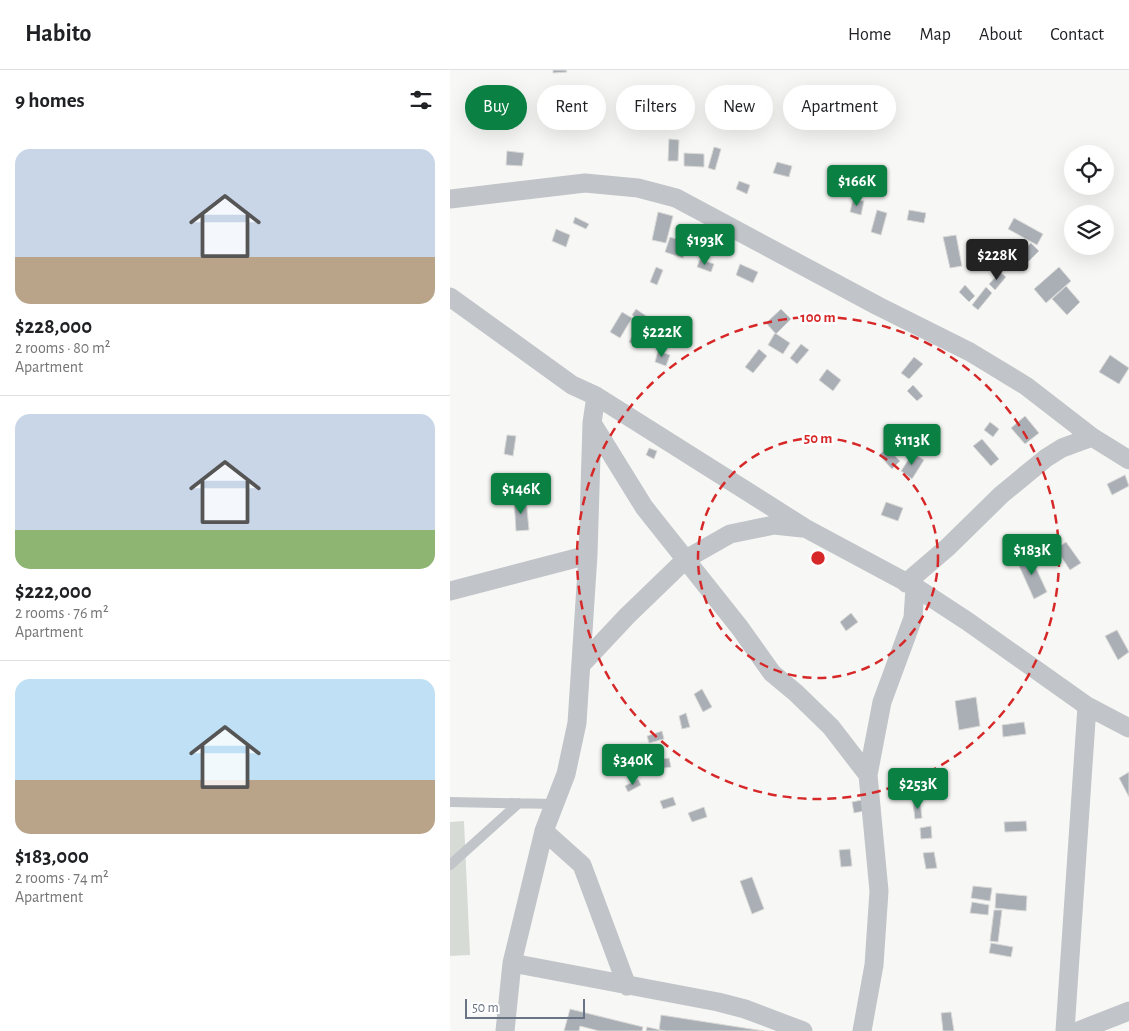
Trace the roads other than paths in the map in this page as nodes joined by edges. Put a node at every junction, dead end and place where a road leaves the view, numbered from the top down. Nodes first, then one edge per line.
1 (450, 199) edge
2 (450, 297) edge
3 (596, 396) junction
4 (592, 423) junction
5 (1092, 437) junction
6 (1129, 460) edge
7 (805, 528) junction
8 (588, 555) junction
9 (686, 559) junction
10 (910, 585) junction
11 (450, 591) edge
12 (581, 665) junction
13 (1087, 706) junction
14 (1129, 728) edge
15 (868, 776) junction
16 (450, 802) edge
17 (519, 803) junction
18 (554, 804) junction
19 (544, 831) junction
20 (450, 865) edge
21 (512, 963) junction
22 (627, 986) junction
23 (1129, 1011) edge
24 (505, 1031) edge
25 (802, 1031) edge
26 (862, 1031) edge
27 (1065, 1031) edge
28 (1078, 1031) edge

1 - 5 street
2 - 3 street
3 - 4 street
3 - 7 street
4 - 8 street
4 - 9 street
5 - 6 street
5 - 10 street
7 - 9 street
7 - 10 street
8 - 11 street
8 - 12 street
9 - 12 street
9 - 15 street
10 - 13 street
10 - 15 street
12 - 18 street
13 - 14 street
13 - 27 street
15 - 26 street
16 - 17 lane
17 - 18 lane
17 - 20 lane
18 - 19 street
19 - 21 street
19 - 22 street
21 - 22 street
21 - 24 street
22 - 25 street
23 - 28 street

